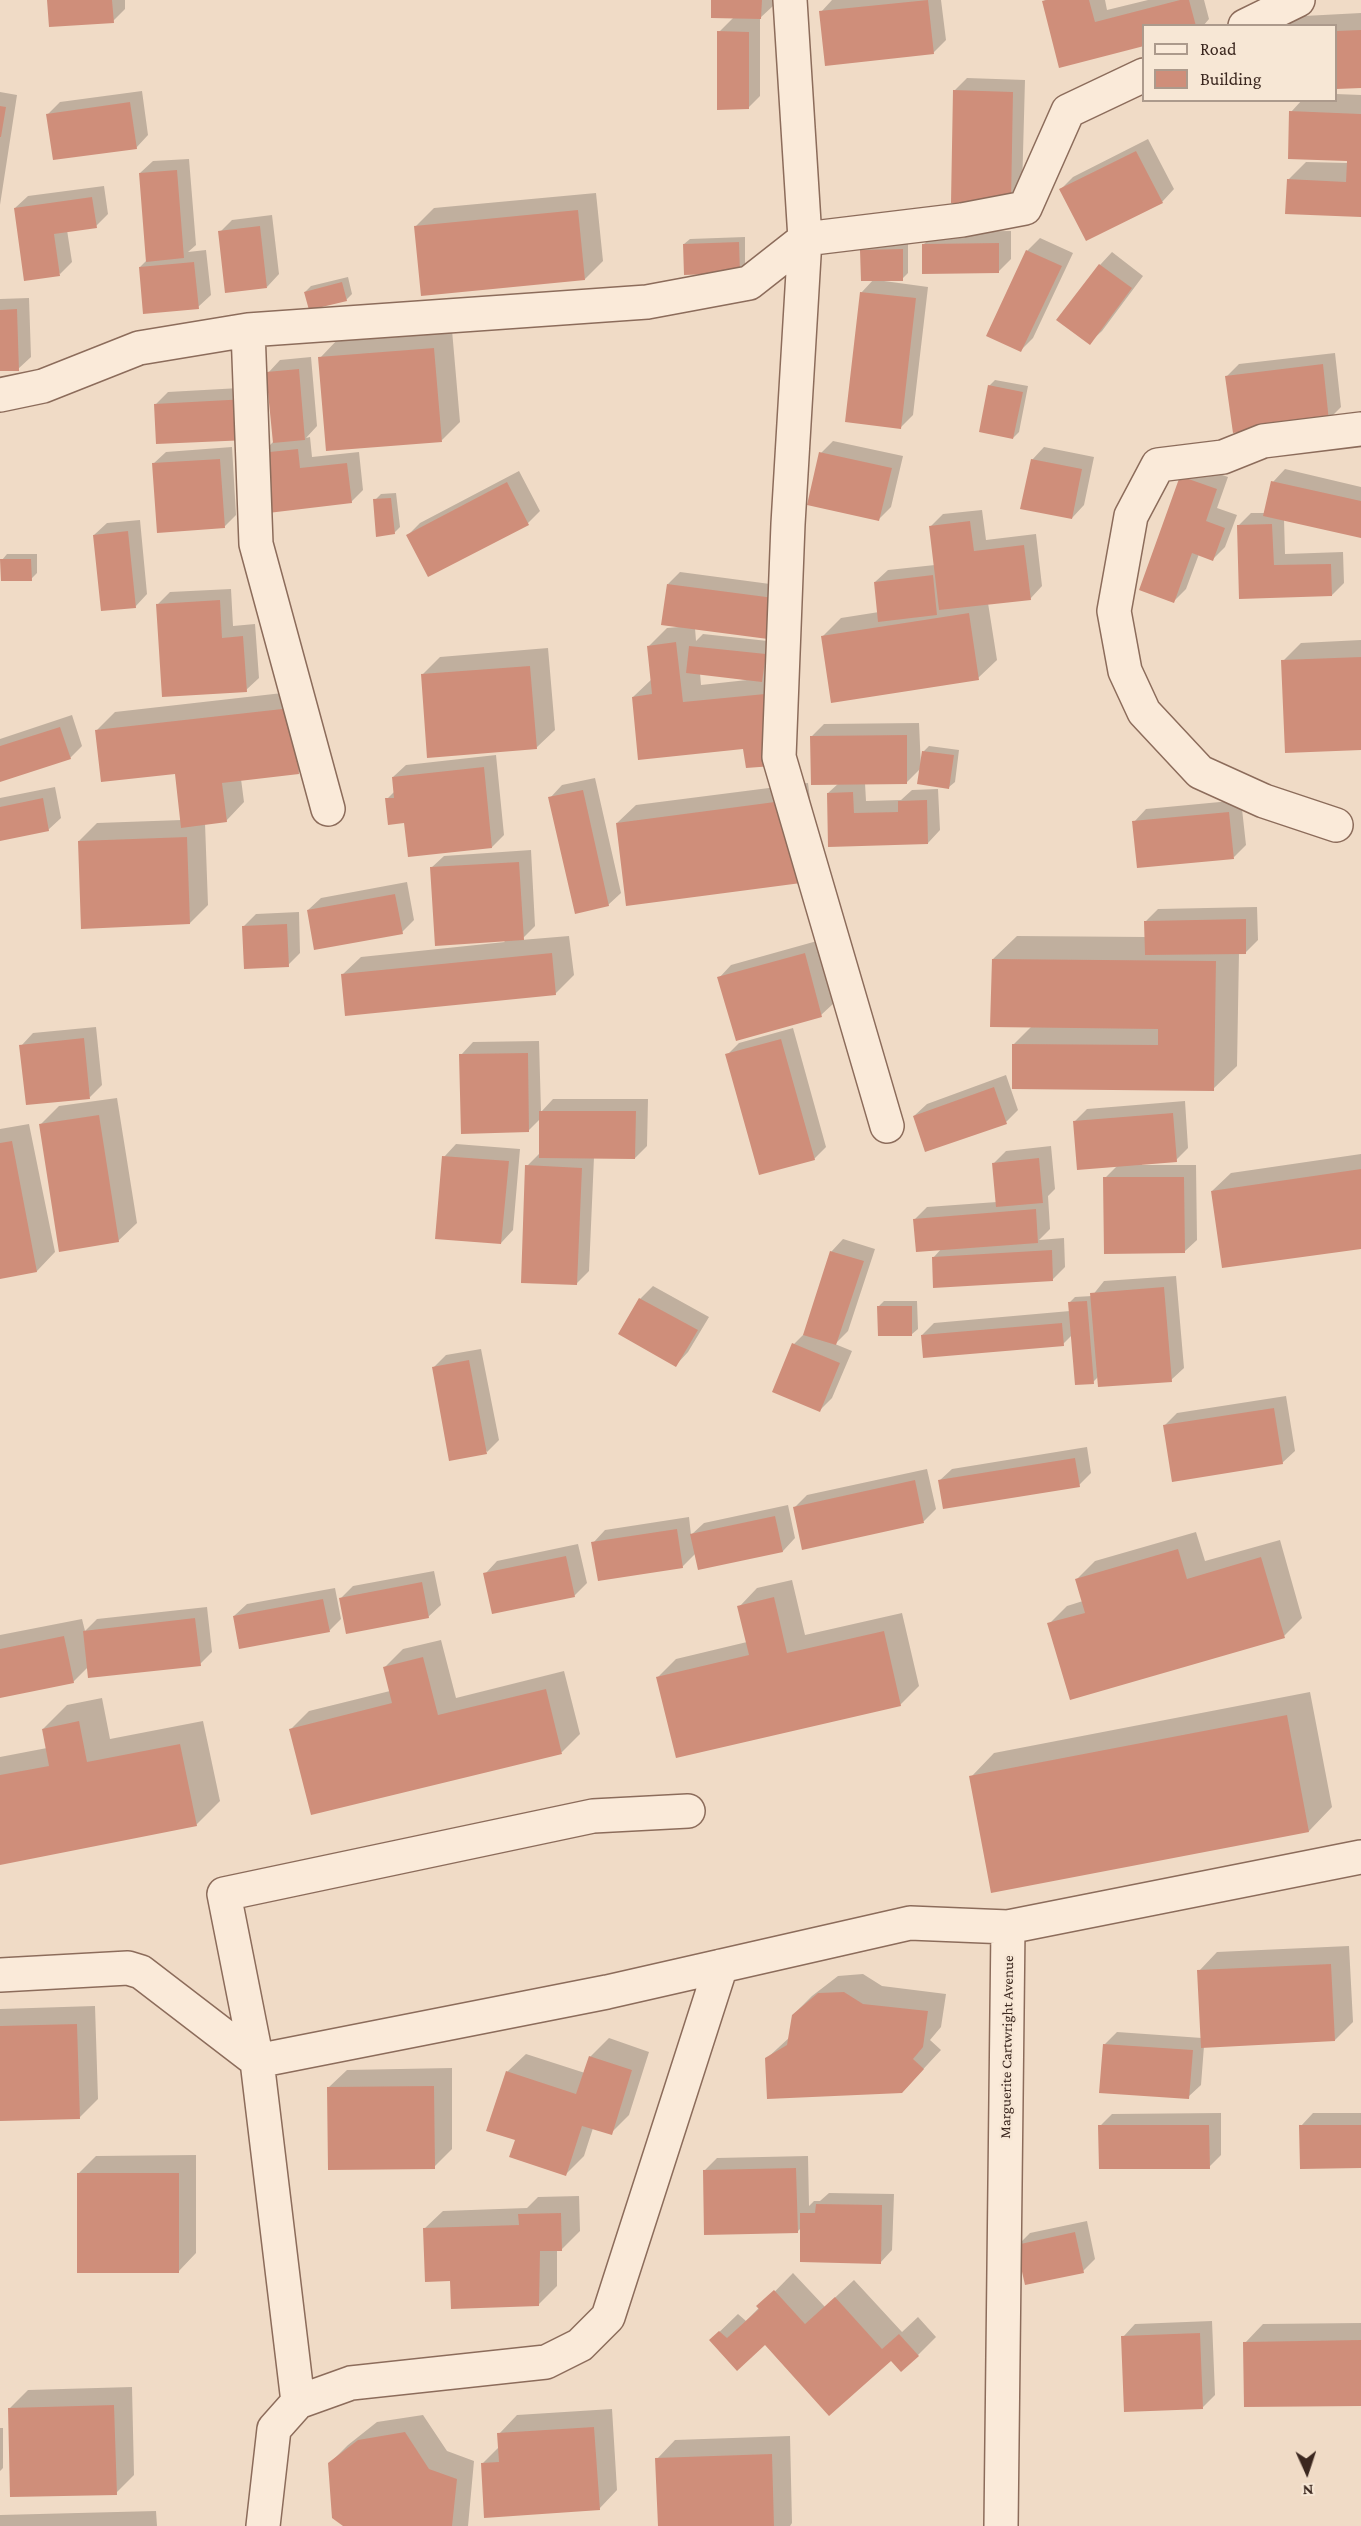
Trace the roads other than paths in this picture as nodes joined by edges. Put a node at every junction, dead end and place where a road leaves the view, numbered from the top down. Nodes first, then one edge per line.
1 (790, 0) edge
2 (1298, 0) edge
3 (1249, 24) edge
4 (1142, 75) edge
5 (805, 239) junction
6 (248, 330) junction
7 (0, 395) edge
8 (1361, 429) edge
9 (328, 809) dead end
10 (1336, 825) dead end
11 (887, 1126) dead end
12 (688, 1811) dead end
13 (1361, 1857) edge
14 (1008, 1927) junction
15 (721, 1966) junction
16 (0, 1975) edge
17 (257, 2061) junction
18 (298, 2402) junction
19 (263, 2526) edge
20 (1001, 2526) edge

1 - 5 street
2 - 3 street
4 - 5 street
5 - 6 street
5 - 11 street
6 - 7 street
6 - 9 street
8 - 10 street
12 - 17 street
13 - 14 street
14 - 15 street
14 - 20 street, Marguerite Cartwright Avenue
15 - 17 street
15 - 18 street
16 - 17 street
17 - 18 street
18 - 19 street

